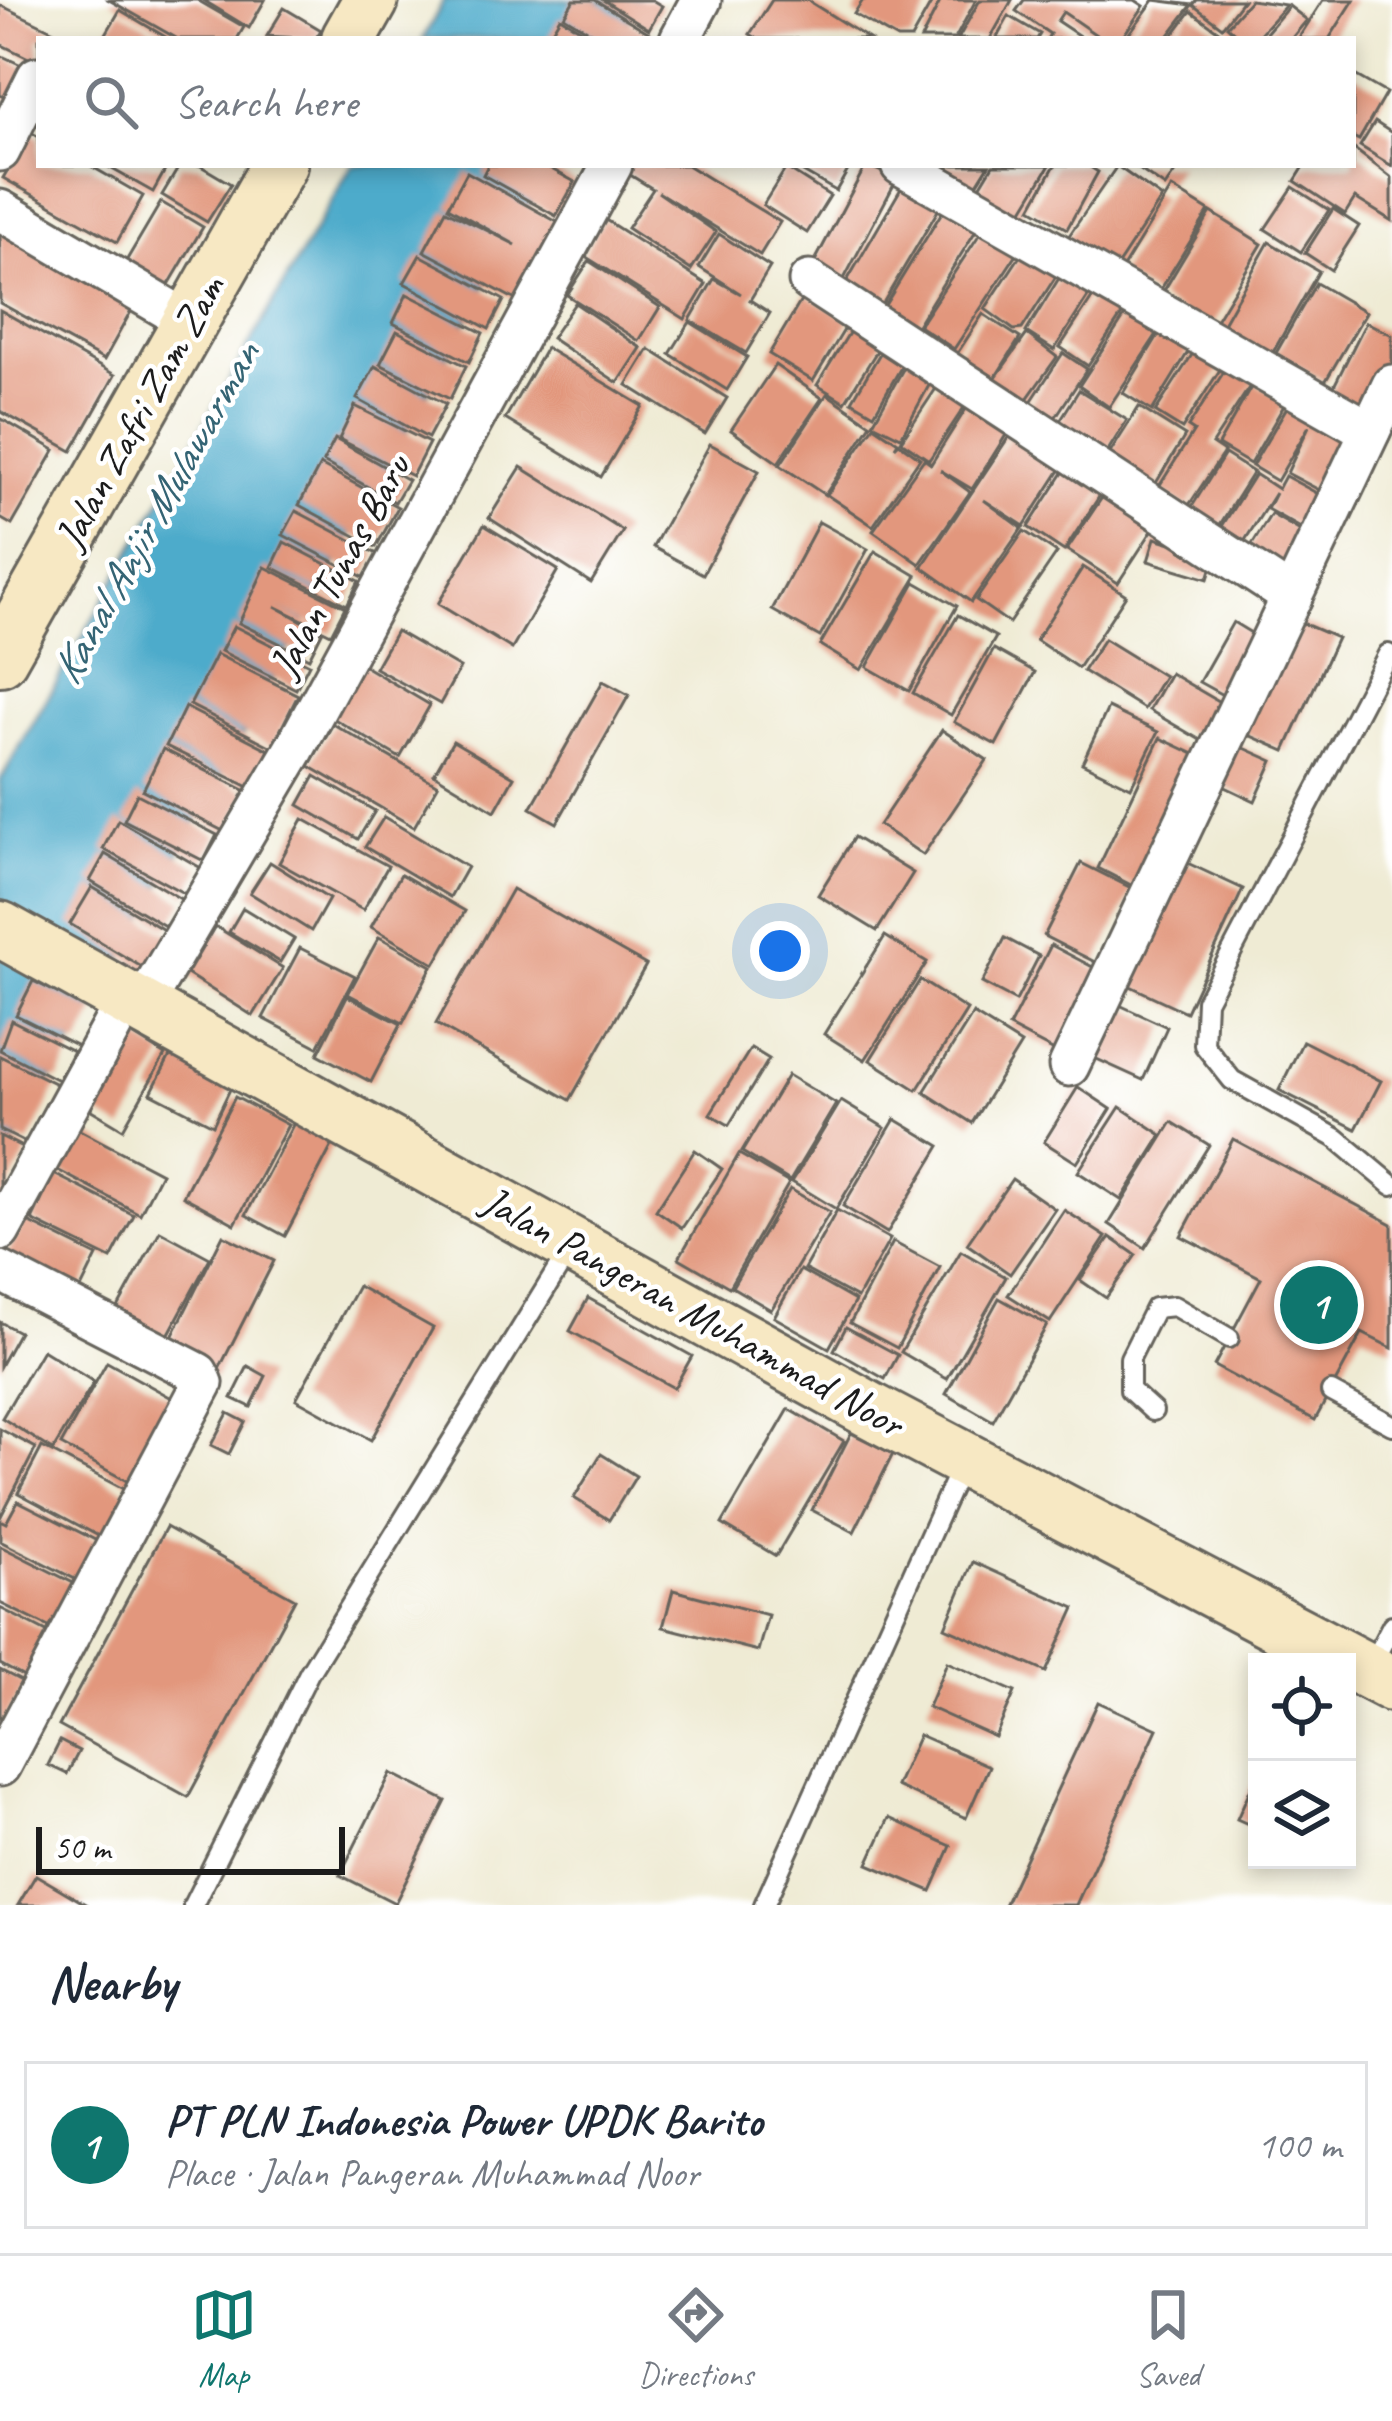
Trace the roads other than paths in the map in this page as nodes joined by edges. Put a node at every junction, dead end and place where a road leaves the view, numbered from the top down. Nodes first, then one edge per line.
1 (701, 0) edge
2 (682, 36) edge
3 (36, 79) edge
4 (0, 151) edge
5 (277, 168) edge
6 (610, 168) edge
7 (906, 168) edge
8 (0, 210) edge
9 (809, 281) dead end
10 (190, 322) junction
11 (1392, 386) edge
12 (1370, 431) junction
13 (1292, 597) junction
14 (1388, 654) dead end
15 (0, 658) edge
16 (0, 929) edge
17 (129, 999) junction
18 (1070, 1066) dead end
19 (1392, 1185) edge
20 (0, 1231) edge
21 (572, 1246) junction
22 (0, 1271) edge
23 (1229, 1338) dead end
24 (1331, 1392) dead end
25 (1154, 1411) dead end
26 (1392, 1425) edge
27 (964, 1459) junction
28 (1384, 1660) edge
29 (0, 1766) edge
30 (193, 1905) edge
31 (764, 1905) edge

1 - 2 street
3 - 4 street
5 - 10 main road, Jalan Zafri Zam Zam
6 - 17 street, Jalan Tunas Baru
7 - 12 street
8 - 10 street
9 - 13 street
10 - 15 main road, Jalan Zafri Zam Zam
11 - 12 street
12 - 13 street
13 - 18 street
14 - 19 lane
16 - 17 main road, Jalan Pangeran Muhammad Noor
17 - 20 street, Jalan Tunas Baru
17 - 21 main road, Jalan Pangeran Muhammad Noor
21 - 27 main road, Jalan Pangeran Muhammad Noor
21 - 30 lane
22 - 29 street
23 - 25 lane
24 - 26 lane
27 - 28 main road, Jalan Pangeran Muhammad Noor
27 - 31 lane

